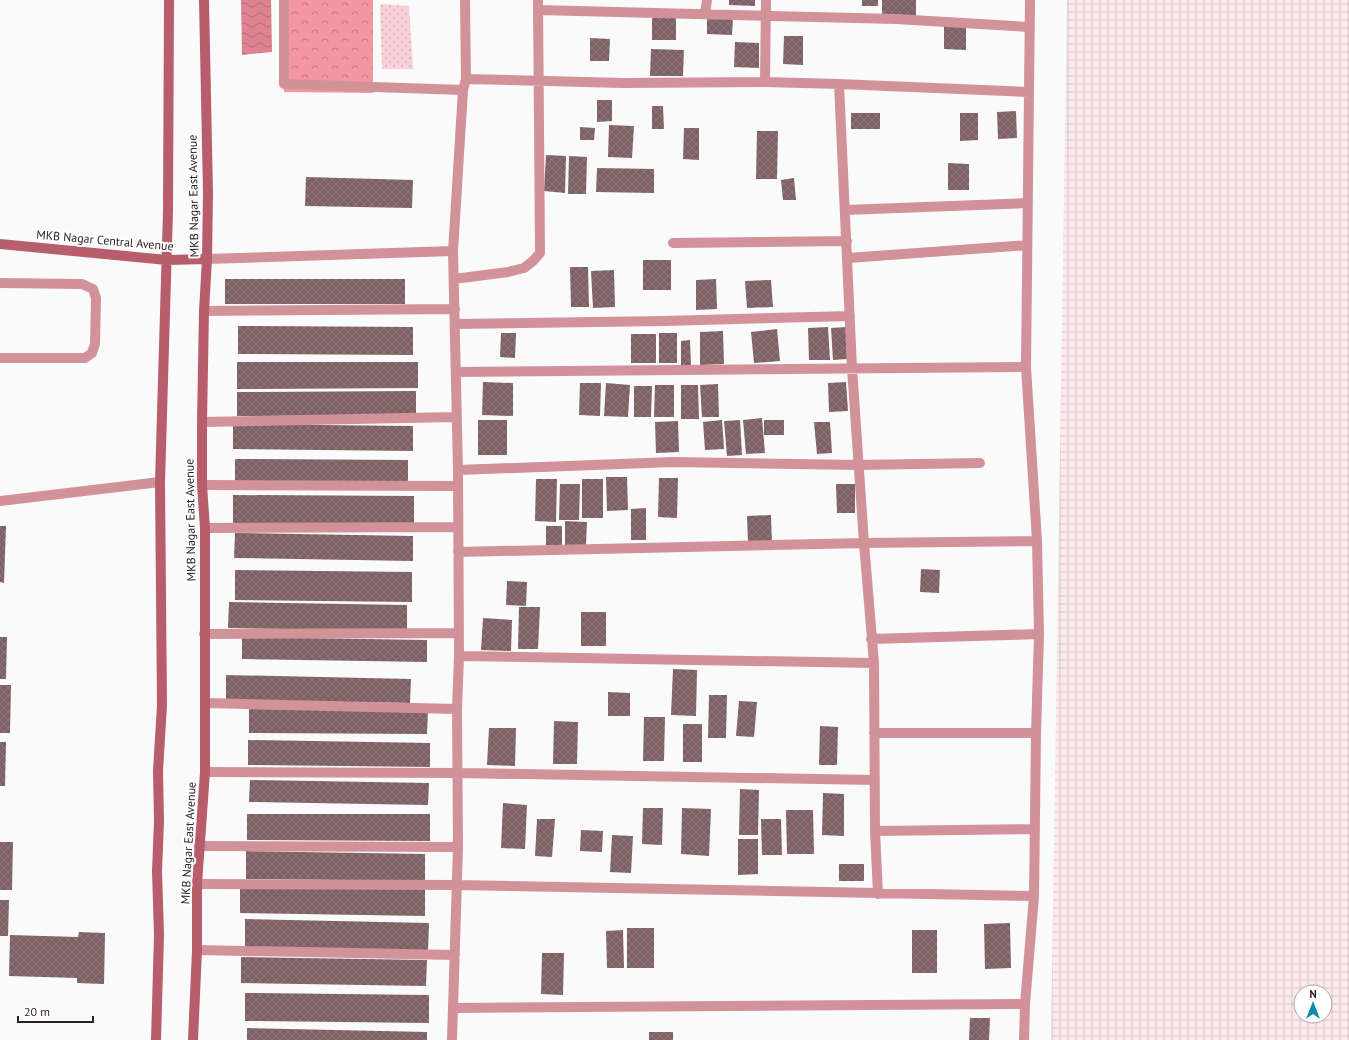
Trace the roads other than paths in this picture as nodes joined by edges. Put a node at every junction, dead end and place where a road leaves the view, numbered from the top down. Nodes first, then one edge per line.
1 (169, 0) edge
2 (204, 0) edge
3 (284, 0) edge
4 (465, 0) edge
5 (707, 0) edge
6 (766, 0) edge
7 (1030, 0) edge
8 (538, 5) edge
9 (705, 14) junction
10 (766, 17) junction
11 (1030, 27) junction
12 (466, 79) junction
13 (539, 81) junction
14 (765, 82) junction
15 (839, 84) junction
16 (463, 90) junction
17 (1029, 92) junction
18 (1028, 203) junction
19 (845, 210) junction
20 (847, 241) junction
21 (673, 243) dead end
22 (0, 244) edge
23 (1027, 245) junction
24 (453, 251) junction
25 (848, 258) junction
26 (207, 259) junction
27 (167, 260) junction
28 (454, 279) junction
29 (0, 283) edge
30 (455, 309) junction
31 (204, 311) junction
32 (850, 316) junction
33 (455, 324) junction
34 (0, 358) edge
35 (1026, 367) junction
36 (852, 368) junction
37 (456, 372) junction
38 (456, 417) junction
39 (202, 422) junction
40 (980, 463) dead end
41 (858, 465) junction
42 (458, 470) junction
43 (160, 482) junction
44 (202, 485) junction
45 (458, 486) junction
46 (0, 502) edge
47 (458, 527) junction
48 (205, 528) junction
49 (1038, 541) junction
50 (864, 543) junction
51 (458, 552) junction
52 (459, 633) junction
53 (204, 634) junction
54 (1039, 634) junction
55 (871, 640) junction
56 (459, 656) junction
57 (874, 663) junction
58 (205, 703) junction
59 (457, 709) junction
60 (874, 733) junction
61 (1036, 733) junction
62 (205, 772) junction
63 (458, 773) junction
64 (874, 780) junction
65 (1035, 829) junction
66 (875, 831) junction
67 (199, 846) junction
68 (458, 846) junction
69 (197, 884) junction
70 (457, 885) junction
71 (878, 894) junction
72 (1034, 896) junction
73 (197, 950) junction
74 (455, 955) junction
75 (1025, 1004) junction
76 (454, 1008) junction
77 (156, 1040) edge
78 (193, 1040) edge
79 (452, 1040) edge
80 (1024, 1040) edge

1 - 27 main road
2 - 26 main road, MKB Nagar East Avenue
3 - 16 street
4 - 12 street
5 - 9 street
6 - 10 street
7 - 11 street
8 - 9 street
8 - 13 street
9 - 10 street
10 - 11 street
10 - 14 street
11 - 17 street
12 - 13 street
12 - 16 street
13 - 14 street
13 - 28 street
14 - 15 street
15 - 17 street
15 - 19 street
16 - 24 street
17 - 18 street
18 - 19 street
18 - 23 street
19 - 20 street
20 - 21 street
20 - 25 street
22 - 27 main road, MKB Nagar Central Avenue
23 - 25 street
23 - 35 street
24 - 26 street
24 - 28 street
25 - 32 street
26 - 27 main road, MKB Nagar Central Avenue
26 - 31 main road, MKB Nagar East Avenue
27 - 43 main road
28 - 30 street
29 - 34 street
30 - 31 street
30 - 33 street
31 - 39 main road, MKB Nagar East Avenue
32 - 33 street
32 - 36 street
33 - 37 street
35 - 36 street
35 - 49 street
36 - 37 street
36 - 41 street
37 - 38 street
38 - 39 street
38 - 42 street
39 - 44 main road, MKB Nagar East Avenue
40 - 41 street
41 - 42 street
41 - 50 street
42 - 45 street
43 - 46 street
43 - 77 main road
44 - 45 street
44 - 48 main road, MKB Nagar East Avenue
45 - 47 street
47 - 48 street
47 - 51 street
48 - 53 main road, MKB Nagar East Avenue
49 - 50 street
49 - 54 street
50 - 51 street
50 - 55 street
51 - 52 street
52 - 53 street
52 - 56 street
53 - 58 main road, MKB Nagar East Avenue
54 - 55 street
54 - 61 street
55 - 57 street
56 - 57 street
56 - 59 street
57 - 60 street
58 - 59 street
58 - 62 main road, MKB Nagar East Avenue
59 - 63 street
60 - 61 street
60 - 64 street
61 - 65 street
62 - 63 street
62 - 67 main road, MKB Nagar East Avenue
63 - 64 street
63 - 68 street
64 - 66 street
65 - 66 street
65 - 72 street
66 - 71 street
67 - 68 street
67 - 69 main road, MKB Nagar East Avenue
68 - 70 street
69 - 70 street
69 - 73 main road, MKB Nagar East Avenue
70 - 71 street
70 - 74 street
71 - 72 street
72 - 75 street
73 - 74 street
73 - 78 main road, MKB Nagar East Avenue
74 - 76 street
75 - 76 street
75 - 80 street
76 - 79 street

